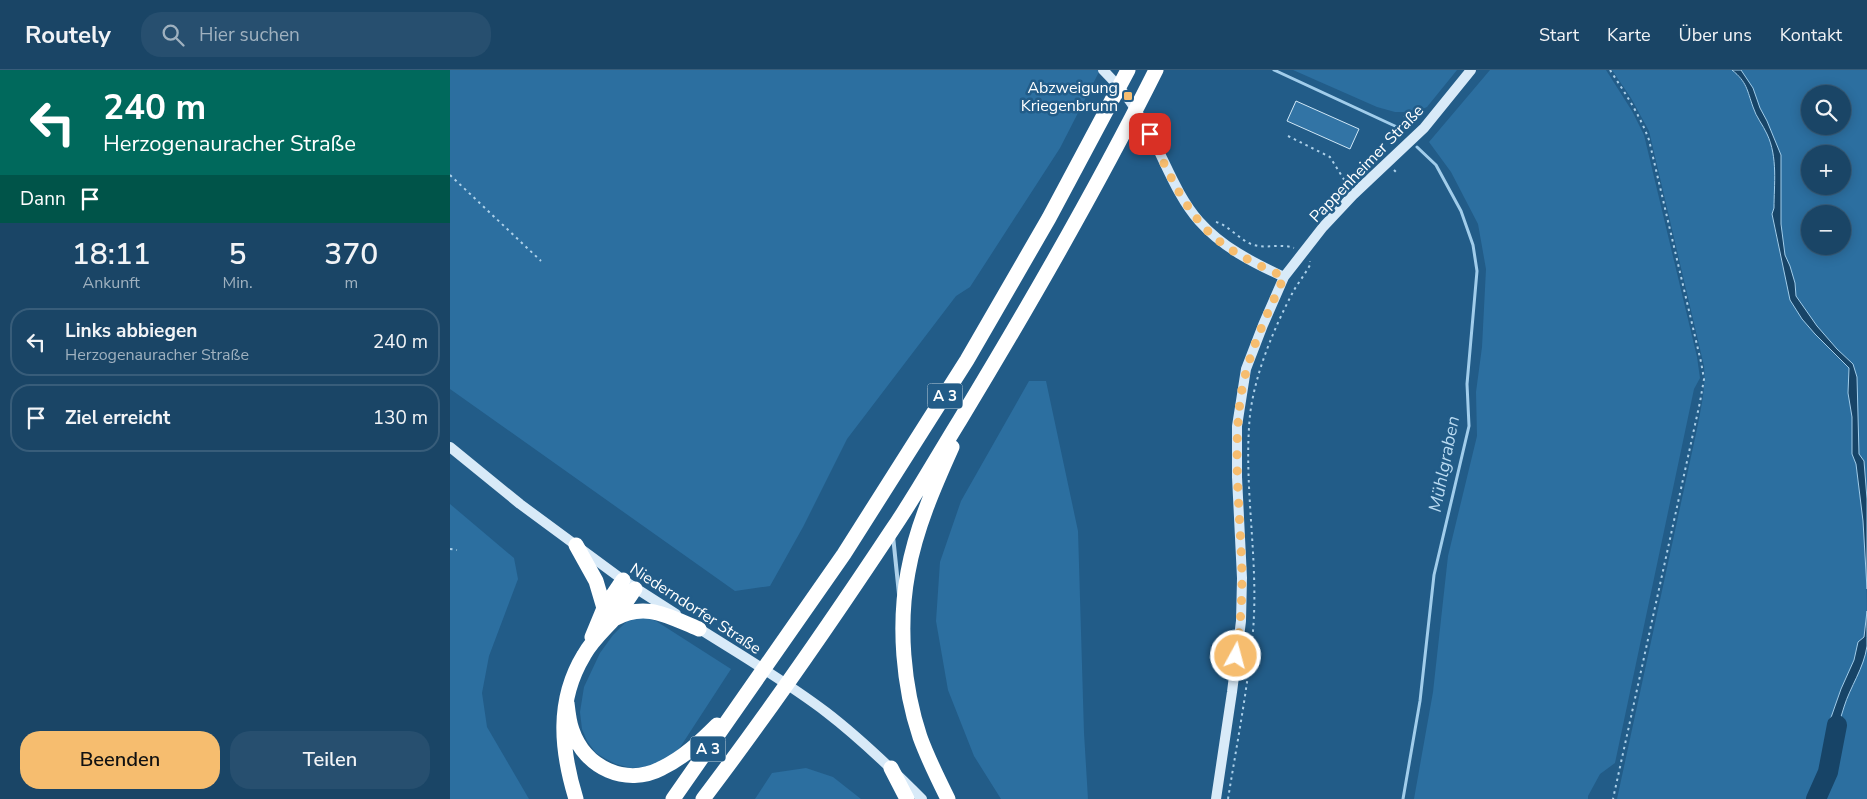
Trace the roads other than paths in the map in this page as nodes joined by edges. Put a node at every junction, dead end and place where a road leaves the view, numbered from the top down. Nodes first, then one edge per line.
1 (1103, 70) edge
2 (1128, 70) edge
3 (1156, 70) edge
4 (1471, 70) edge
5 (1284, 277) junction
6 (989, 372) junction
7 (450, 447) edge
8 (893, 529) junction
9 (576, 545) junction
10 (629, 584) junction
11 (608, 614) junction
12 (903, 616) junction
13 (700, 629) junction
14 (743, 700) junction
15 (567, 703) junction
16 (891, 768) junction
17 (576, 799) edge
18 (673, 799) edge
19 (703, 799) edge
20 (907, 799) edge
21 (922, 799) edge
22 (948, 799) edge
23 (1216, 799) edge

1 - 5 street
2 - 14 highway, A 3
3 - 6 highway, A 3
4 - 5 street, Pappenheimer Straße
5 - 23 street, Pappenheimer Straße
6 - 8 highway, A 3
6 - 12 highway
7 - 9 street, Niederndorfer Straße
8 - 12 lane
8 - 19 highway, A 3
9 - 10 street, Niederndorfer Straße
9 - 11 highway
10 - 11 highway
10 - 13 street, Niederndorfer Straße
11 - 13 highway
11 - 15 highway
12 - 22 highway
13 - 16 street, Niederndorfer Straße
14 - 15 highway
14 - 18 highway, A 3
15 - 17 highway
16 - 20 highway
16 - 21 street, Niederndorfer Straße

